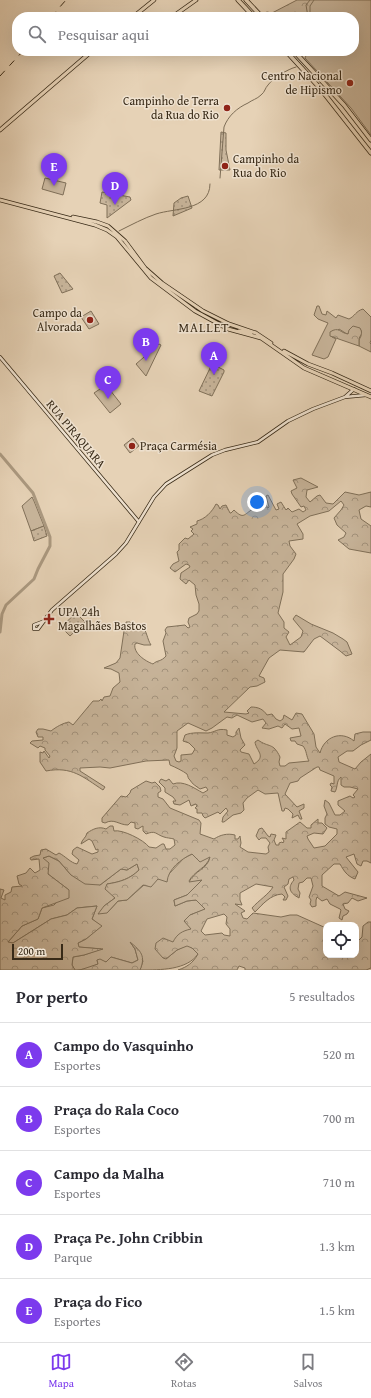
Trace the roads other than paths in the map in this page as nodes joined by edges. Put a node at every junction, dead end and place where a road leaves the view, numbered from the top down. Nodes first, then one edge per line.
1 (154, 0) edge
2 (196, 0) edge
3 (238, 0) edge
4 (246, 0) edge
5 (139, 12) edge
6 (179, 12) edge
7 (249, 12) edge
8 (257, 12) edge
9 (86, 56) edge
10 (291, 56) edge
11 (299, 56) edge
12 (323, 96) dead end
13 (0, 130) edge
14 (354, 132) junction
15 (371, 140) edge
16 (371, 153) edge
17 (0, 199) edge
18 (103, 223) junction
19 (107, 230) junction
20 (186, 302) junction
21 (237, 331) junction
22 (256, 333) junction
23 (0, 357) edge
24 (311, 366) junction
25 (307, 369) junction
26 (332, 373) junction
27 (329, 378) junction
28 (354, 390) junction
29 (367, 390) junction
30 (371, 391) edge
31 (357, 395) junction
32 (370, 396) edge
33 (345, 397) junction
34 (139, 522) junction
35 (42, 622) junction

1 - 5 main road
2 - 6 main road
3 - 7 highway
4 - 8 highway
9 - 13 main road
10 - 14 highway
11 - 15 highway
12 - 14 highway
14 - 16 highway
17 - 18 main road
17 - 19 main road
18 - 19 main road
18 - 20 main road
19 - 20 main road
20 - 21 main road
20 - 22 main road
21 - 22 main road
21 - 25 main road
22 - 24 main road
23 - 34 main road, RUA PIRAQUARA
24 - 25 main road
24 - 26 main road
25 - 27 main road
26 - 27 main road
26 - 29 main road
27 - 28 main road
28 - 29 main road
28 - 31 main road
28 - 32 main road
28 - 33 main road
29 - 30 main road
31 - 32 main road
31 - 33 main road
33 - 34 main road
34 - 35 main road
35 - 35 main road

